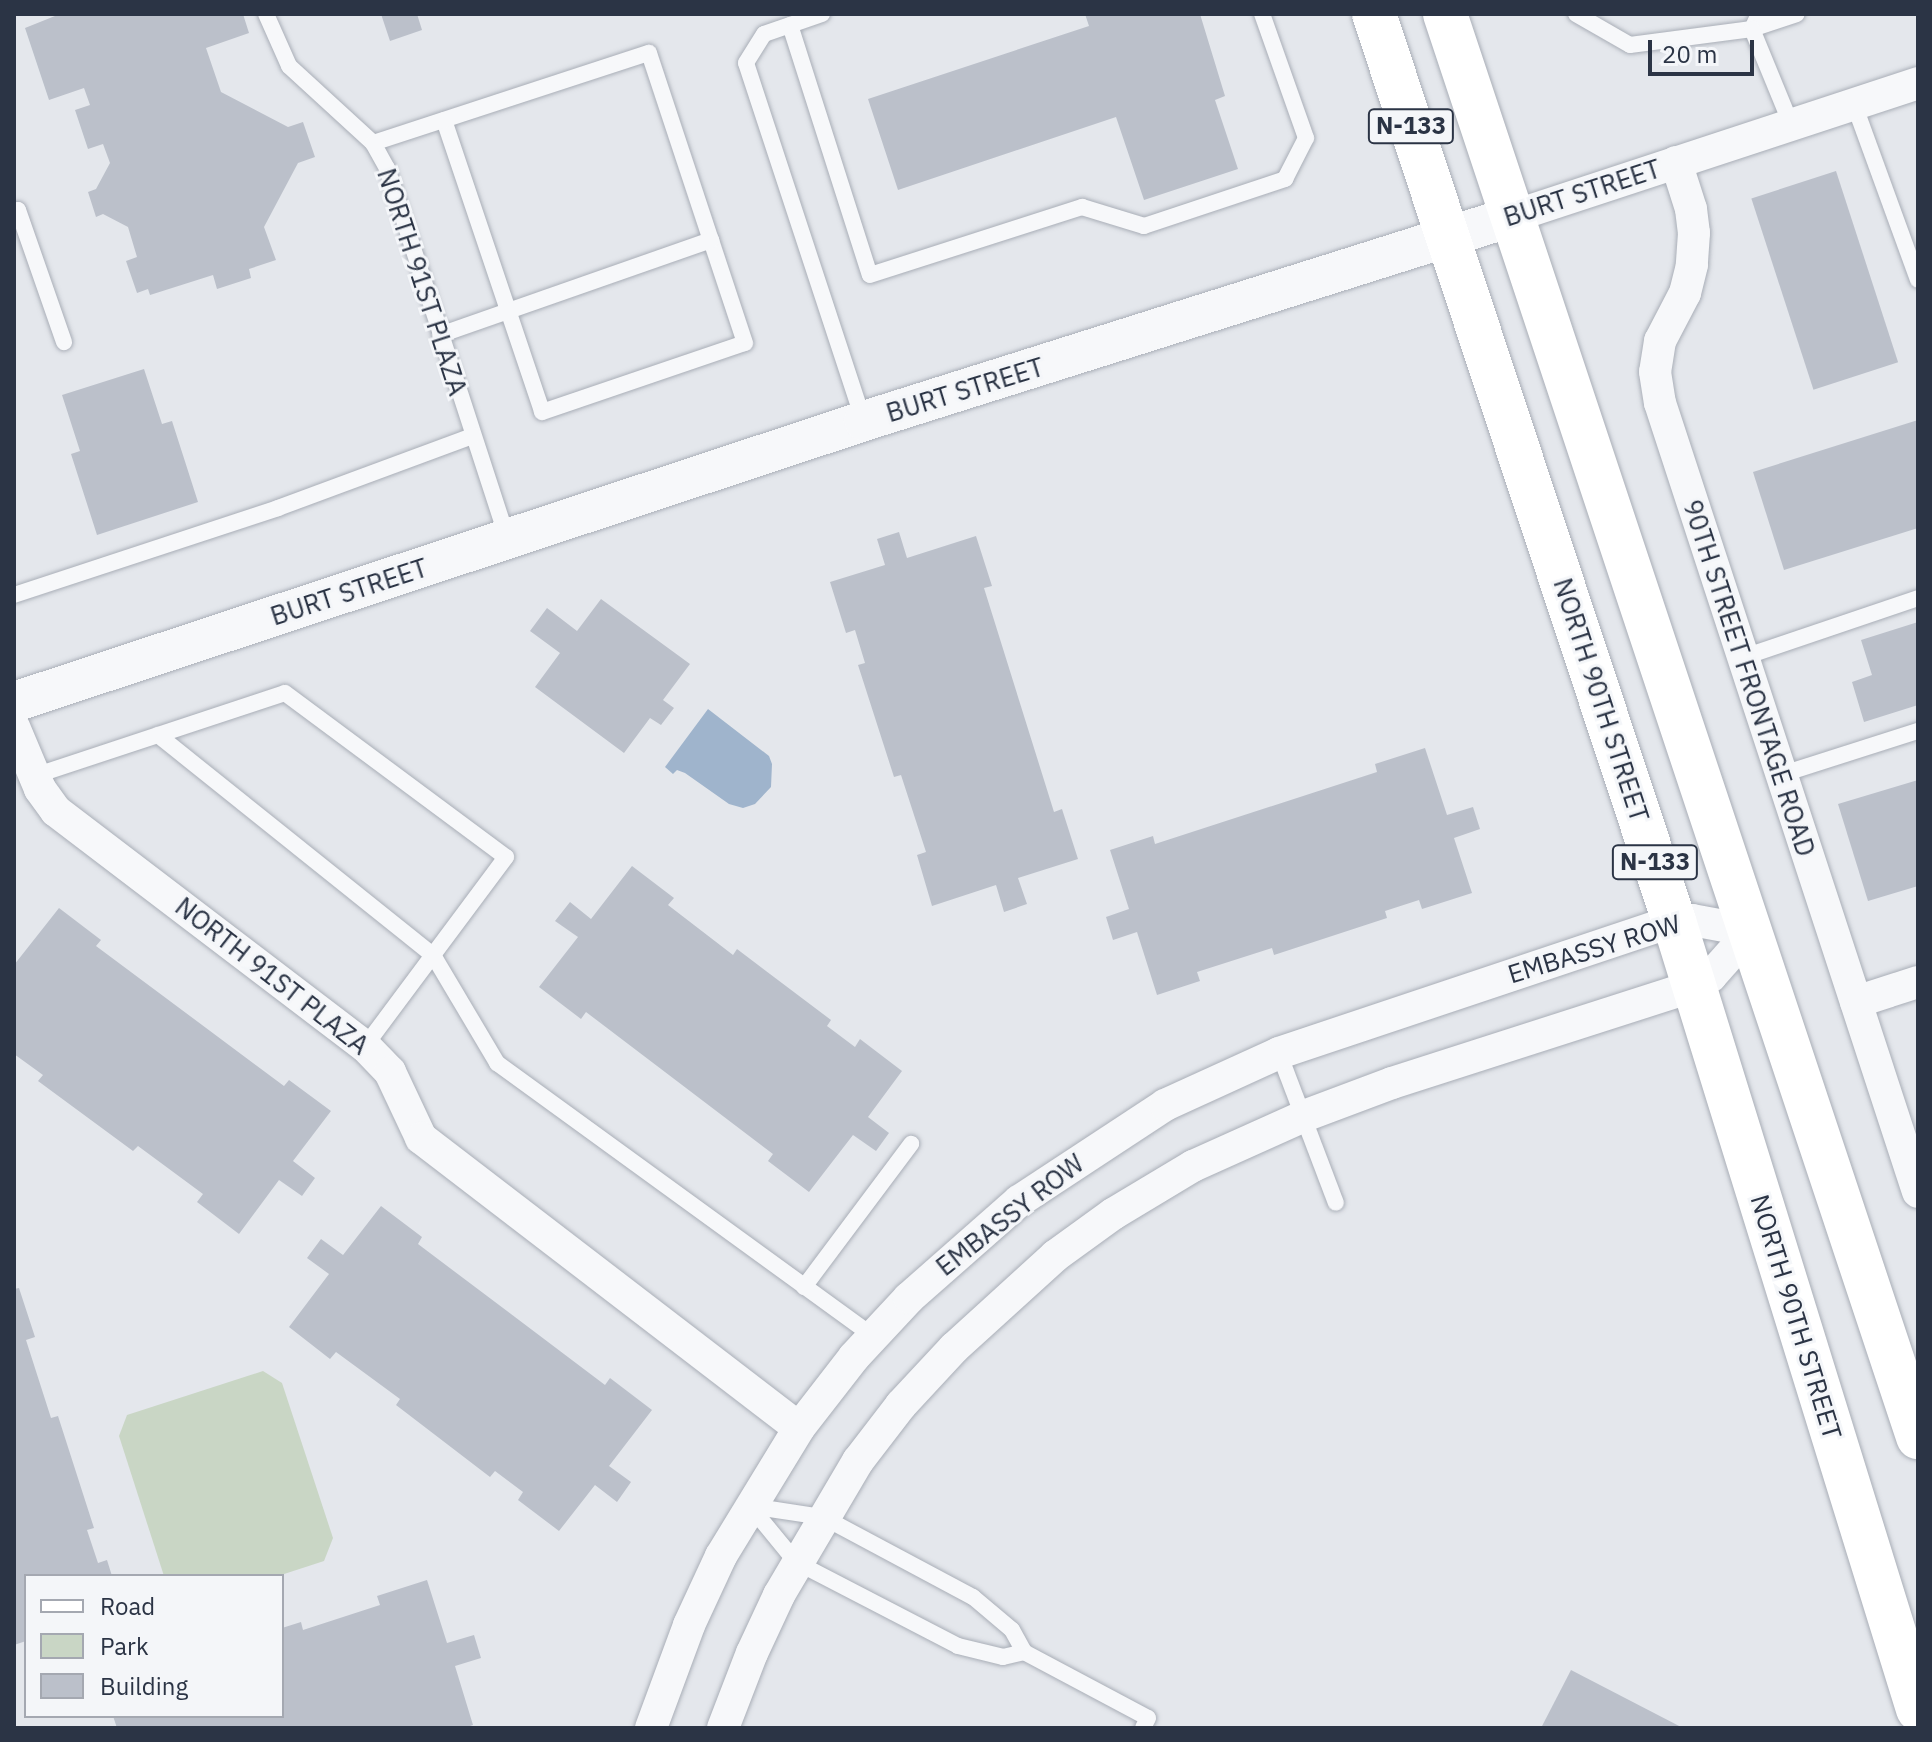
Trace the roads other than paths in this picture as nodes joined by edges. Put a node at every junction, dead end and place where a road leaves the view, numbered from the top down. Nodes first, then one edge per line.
1 (266, 14) edge
2 (822, 14) edge
3 (1262, 14) edge
4 (1374, 14) edge
5 (1445, 14) edge
6 (1576, 14) edge
7 (1797, 14) edge
8 (1755, 22) edge
9 (790, 25) junction
10 (1918, 83) edge
11 (1854, 104) junction
12 (444, 120) junction
13 (1791, 124) junction
14 (373, 143) junction
15 (1676, 162) junction
16 (15, 208) edge
17 (1514, 216) junction
18 (1448, 237) junction
19 (711, 240) junction
20 (1918, 280) edge
21 (507, 312) junction
22 (440, 335) junction
23 (64, 342) dead end
24 (864, 421) junction
25 (473, 436) junction
26 (508, 540) junction
27 (14, 595) edge
28 (1918, 598) edge
29 (1741, 658) junction
30 (14, 702) edge
31 (14, 727) edge
32 (1918, 731) edge
33 (158, 735) junction
34 (1780, 775) junction
35 (34, 776) junction
36 (1674, 921) junction
37 (1751, 931) junction
38 (433, 955) junction
39 (1918, 982) edge
40 (1695, 986) junction
41 (1856, 1002) junction
42 (365, 1046) junction
43 (1279, 1053) junction
44 (1304, 1116) junction
45 (911, 1144) dead end
46 (1918, 1192) edge
47 (1336, 1203) dead end
48 (804, 1287) junction
49 (873, 1336) junction
50 (799, 1428) junction
51 (1918, 1437) edge
52 (750, 1506) junction
53 (823, 1517) junction
54 (796, 1562) junction
55 (1024, 1652) junction
56 (1918, 1709) edge
57 (651, 1728) edge
58 (723, 1728) edge
59 (1143, 1728) edge

1 - 14 lane, NORTH 91ST PLAZA
2 - 9 lane
3 - 9 lane
4 - 18 main road, NORTH 90TH STREET / N-133
5 - 17 main road, N-133
6 - 8 lane
7 - 8 lane
8 - 13 lane
9 - 24 lane
10 - 11 street, BURT STREET
11 - 13 street, BURT STREET
11 - 20 lane
12 - 14 lane
12 - 19 lane
12 - 21 lane
13 - 15 street, BURT STREET
14 - 22 lane, NORTH 91ST PLAZA
15 - 17 street, BURT STREET
15 - 29 street, 90TH STREET FRONTAGE ROAD
16 - 23 lane
17 - 18 street, BURT STREET
17 - 37 main road, N-133
18 - 24 street, BURT STREET
18 - 36 main road, NORTH 90TH STREET / N-133
19 - 21 lane
19 - 21 lane
21 - 22 lane
22 - 25 lane, NORTH 91ST PLAZA
24 - 26 street, BURT STREET
25 - 26 lane, NORTH 91ST PLAZA
25 - 27 lane
26 - 30 street, BURT STREET
28 - 29 lane
29 - 34 street, 90TH STREET FRONTAGE ROAD
31 - 35 street, NORTH 91ST PLAZA
32 - 34 lane
33 - 35 lane
33 - 38 lane
33 - 38 lane
34 - 41 street, 90TH STREET FRONTAGE ROAD
35 - 42 street, NORTH 91ST PLAZA
36 - 37 street, EMBASSY ROW
36 - 40 main road, NORTH 90TH STREET / N-133
36 - 43 street, EMBASSY ROW
37 - 40 street
37 - 51 main road, N-133
38 - 42 lane
38 - 48 lane
39 - 41 street
40 - 44 street
40 - 56 main road, NORTH 90TH STREET / N-133
41 - 46 street, 90TH STREET FRONTAGE ROAD
42 - 50 street, NORTH 91ST PLAZA
43 - 44 lane
43 - 49 street, EMBASSY ROW
44 - 47 lane
44 - 53 street
45 - 48 lane
48 - 49 lane
49 - 50 street, EMBASSY ROW
50 - 52 street, EMBASSY ROW
52 - 53 lane
52 - 54 lane
52 - 57 street, EMBASSY ROW
53 - 54 street
53 - 55 lane
54 - 55 lane
54 - 58 street
55 - 59 lane

